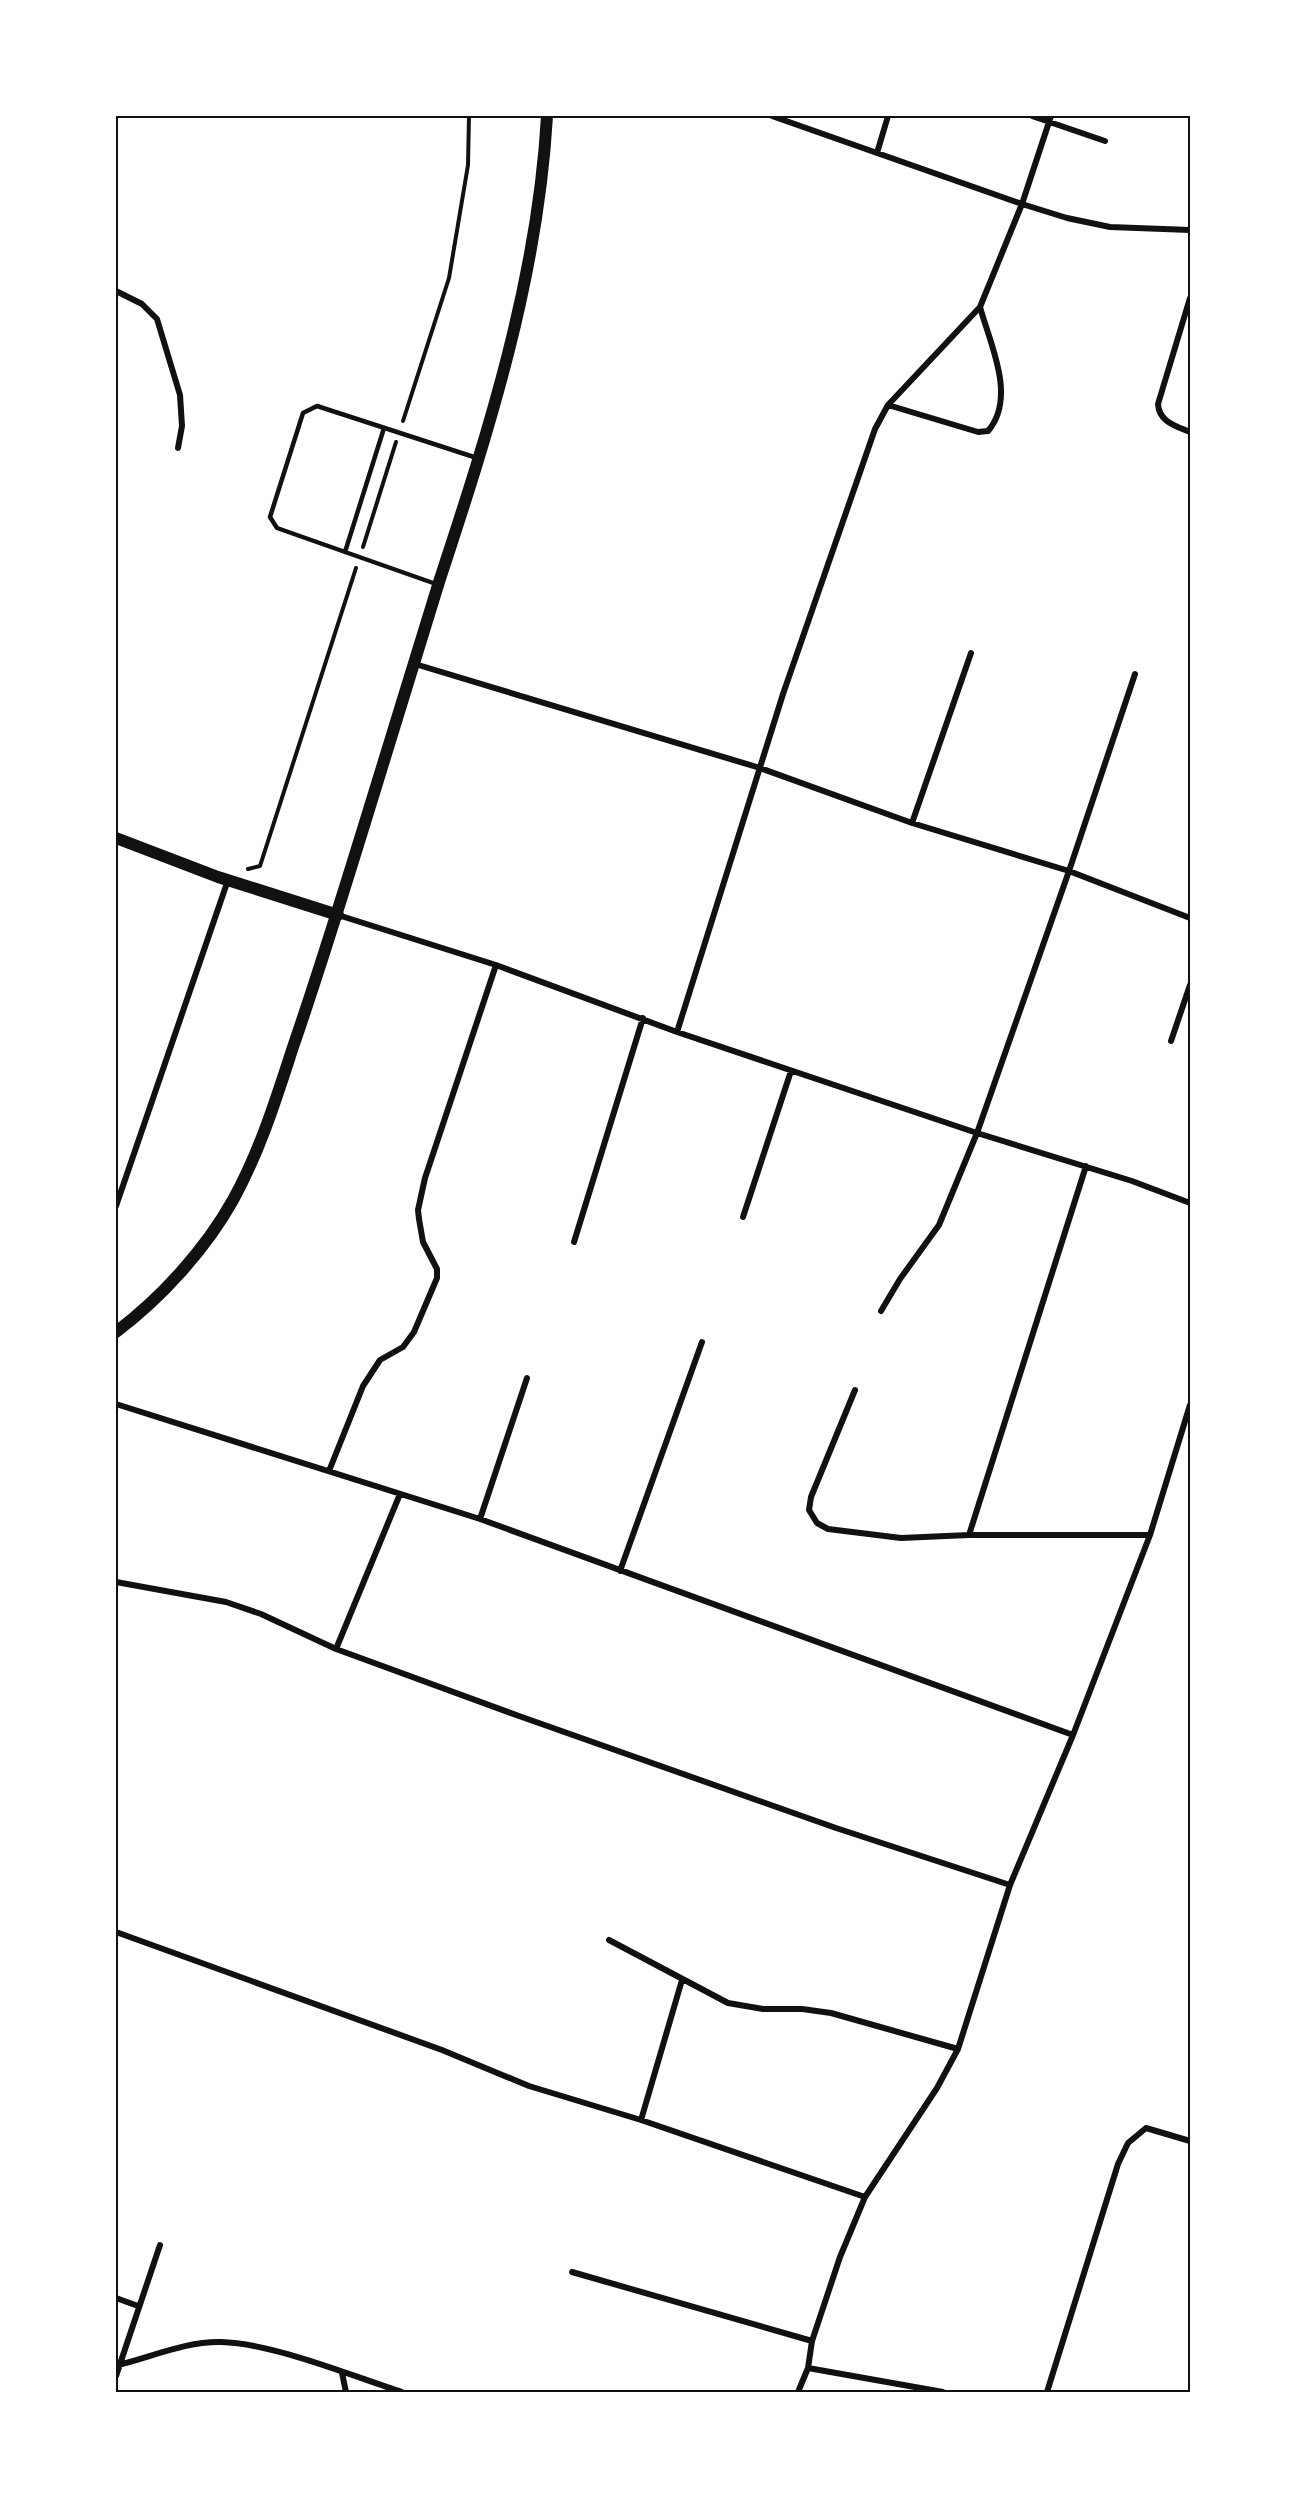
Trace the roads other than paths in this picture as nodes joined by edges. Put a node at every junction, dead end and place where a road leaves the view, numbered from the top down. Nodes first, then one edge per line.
1 (547, 116) edge
2 (772, 116) edge
3 (888, 116) edge
4 (1032, 116) edge
5 (1050, 118) edge
6 (1105, 141) dead end
7 (877, 153) junction
8 (1022, 204) junction
9 (1191, 230) edge
10 (116, 291) edge
11 (1191, 298) edge
12 (980, 307) junction
13 (888, 405) junction
14 (384, 428) junction
15 (1191, 432) edge
16 (178, 448) dead end
17 (480, 459) junction
18 (345, 552) junction
19 (438, 585) junction
20 (971, 653) dead end
21 (415, 664) junction
22 (1135, 674) dead end
23 (760, 768) junction
24 (912, 823) junction
25 (116, 838) edge
26 (1069, 871) junction
27 (223, 878) junction
28 (338, 915) junction
29 (1191, 918) edge
30 (496, 965) junction
31 (1191, 985) edge
32 (643, 1018) junction
33 (677, 1032) junction
34 (1171, 1041) dead end
35 (791, 1071) junction
36 (977, 1133) junction
37 (1086, 1166) junction
38 (1191, 1203) edge
39 (116, 1206) edge
40 (743, 1216) dead end
41 (574, 1242) dead end
42 (880, 1311) dead end
43 (116, 1332) edge
44 (702, 1342) dead end
45 (527, 1378) dead end
46 (855, 1390) dead end
47 (116, 1404) edge
48 (1191, 1405) edge
49 (329, 1471) junction
50 (400, 1494) junction
51 (480, 1519) junction
52 (969, 1535) junction
53 (1150, 1535) junction
54 (620, 1571) junction
55 (116, 1582) edge
56 (336, 1649) junction
57 (1073, 1735) junction
58 (1010, 1885) junction
59 (116, 1932) edge
60 (609, 1940) dead end
61 (682, 1980) junction
62 (958, 2049) junction
63 (641, 2120) junction
64 (1191, 2141) edge
65 (865, 2197) junction
66 (160, 2246) dead end
67 (572, 2272) dead end
68 (116, 2298) edge
69 (138, 2306) junction
70 (812, 2341) junction
71 (118, 2366) junction
72 (808, 2368) junction
73 (342, 2373) junction
74 (116, 2376) edge
75 (346, 2392) edge
76 (402, 2392) edge
77 (798, 2392) edge
78 (943, 2392) edge
79 (1047, 2392) edge

1 - 17 main road
2 - 7 street
3 - 7 street
4 - 5 street
5 - 6 street
5 - 8 street
7 - 8 street
8 - 9 street
8 - 12 street
10 - 16 street
11 - 15 street
12 - 13 street
12 - 13 street
13 - 23 street
14 - 17 lane
14 - 18 lane
14 - 18 lane
17 - 19 main road
18 - 19 lane
19 - 21 main road
20 - 24 street
21 - 23 street
21 - 28 main road
22 - 26 street
23 - 24 street
23 - 33 street
24 - 26 street
25 - 27 main road
26 - 29 street
26 - 36 street
27 - 28 main road
27 - 39 street
28 - 30 street
28 - 43 main road
30 - 32 street
30 - 49 street
31 - 34 street
32 - 33 street
32 - 41 street
33 - 35 street
35 - 36 street
35 - 40 street
36 - 37 street
36 - 42 street
37 - 38 street
37 - 52 street
44 - 54 street
45 - 51 street
46 - 52 street
47 - 49 street
48 - 53 street
49 - 50 street
50 - 51 street
50 - 56 street
51 - 54 street
52 - 53 street
53 - 57 street
54 - 57 street
55 - 56 street
56 - 58 street
57 - 58 street
58 - 62 street
59 - 63 street
60 - 61 street
61 - 62 street
61 - 63 street
62 - 65 street
63 - 65 street
64 - 79 street
65 - 70 street
66 - 69 street
67 - 70 street
68 - 69 street
69 - 71 street
70 - 72 street
71 - 73 street
71 - 74 street
72 - 77 street
72 - 78 street
73 - 75 street
73 - 76 street

